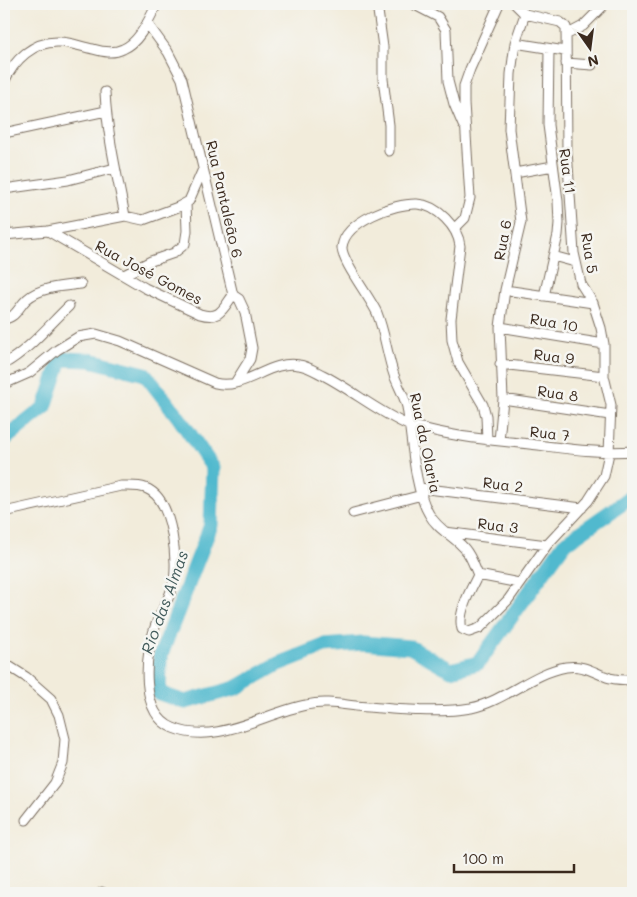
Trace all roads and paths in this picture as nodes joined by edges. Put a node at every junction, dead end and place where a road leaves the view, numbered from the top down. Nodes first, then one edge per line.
1 (158, 4) edge
2 (377, 4) edge
3 (414, 4) edge
4 (499, 4) edge
5 (515, 4) edge
6 (605, 4) edge
7 (525, 14) junction
8 (147, 23) junction
9 (566, 31) junction
10 (515, 43) junction
11 (548, 49) junction
12 (566, 51) junction
13 (566, 63) junction
14 (592, 64) dead end
15 (4, 82) edge
16 (105, 92) dead end
17 (106, 111) junction
18 (466, 132) junction
19 (4, 133) edge
20 (389, 151) dead end
21 (553, 166) junction
22 (115, 168) junction
23 (203, 169) junction
24 (516, 173) junction
25 (4, 189) edge
26 (186, 203) junction
27 (125, 216) junction
28 (4, 223) edge
29 (454, 228) junction
30 (48, 231) junction
31 (5, 235) edge
32 (554, 256) junction
33 (575, 262) junction
34 (124, 275) junction
35 (81, 284) dead end
36 (505, 290) junction
37 (233, 295) junction
38 (544, 296) junction
39 (593, 303) junction
40 (69, 306) dead end
41 (4, 319) edge
42 (500, 327) junction
43 (604, 344) junction
44 (4, 364) edge
45 (500, 364) junction
46 (604, 376) junction
47 (235, 383) junction
48 (4, 384) edge
49 (503, 400) junction
50 (610, 415) junction
51 (409, 425) junction
52 (487, 440) junction
53 (499, 441) junction
54 (633, 451) edge
55 (609, 453) junction
56 (421, 492) junction
57 (582, 508) junction
58 (4, 512) edge
59 (353, 513) dead end
60 (445, 532) junction
61 (547, 545) junction
62 (478, 575) junction
63 (519, 583) junction
64 (4, 662) edge
65 (633, 680) edge
66 (26, 820) dead end

1 - 8 street
2 - 20 street
3 - 18 street
4 - 18 street
5 - 7 street
6 - 9 street
7 - 9 street
7 - 10 street, Rua 6
8 - 15 street
8 - 23 street, Rua Pantaleão 6
9 - 12 street, Rua 5
10 - 11 street
10 - 24 street, Rua 6
11 - 12 street
11 - 21 street, Rua 11
12 - 13 street, Rua 5
13 - 14 street
13 - 33 street, Rua 5
16 - 17 street
17 - 19 street
17 - 22 street
18 - 29 street
21 - 24 street
21 - 32 street, Rua 11
22 - 25 street
22 - 27 street
23 - 26 street
23 - 37 street, Rua Pantaleão 6
24 - 36 street, Rua 6
26 - 27 street
26 - 34 street
27 - 30 street
28 - 31 street
29 - 51 street, Rua da Olaria
29 - 52 street
30 - 31 street
30 - 34 street, Rua José Gomes
32 - 33 street
32 - 38 street, Rua 11
33 - 39 street, Rua 5
34 - 37 street, Rua José Gomes
35 - 41 street
36 - 38 street
36 - 42 street, Rua 6
37 - 47 street, Rua Pantaleão 6
38 - 39 street
39 - 43 street, Rua 5
40 - 44 street
42 - 43 street, Rua 10
42 - 45 street, Rua 6
43 - 46 street, Rua 5
45 - 46 street, Rua 9
45 - 49 street, Rua 6
46 - 50 street, Rua 5
47 - 48 street
47 - 51 street, Rua 7
49 - 50 street, Rua 8
49 - 53 street, Rua 6
50 - 55 street, Rua 5
51 - 52 street, Rua 7
51 - 56 street, Rua da Olaria
52 - 53 street, Rua 7
53 - 55 street, Rua 7
54 - 55 street, Rua 7
55 - 57 street, Rua 5
56 - 57 street, Rua 2
56 - 59 street, Rua 2
56 - 60 street, Rua da Olaria
57 - 61 street
58 - 65 street
60 - 61 street, Rua 3
60 - 62 street, Rua da Olaria
61 - 63 street
62 - 63 street
62 - 63 street
64 - 66 street

